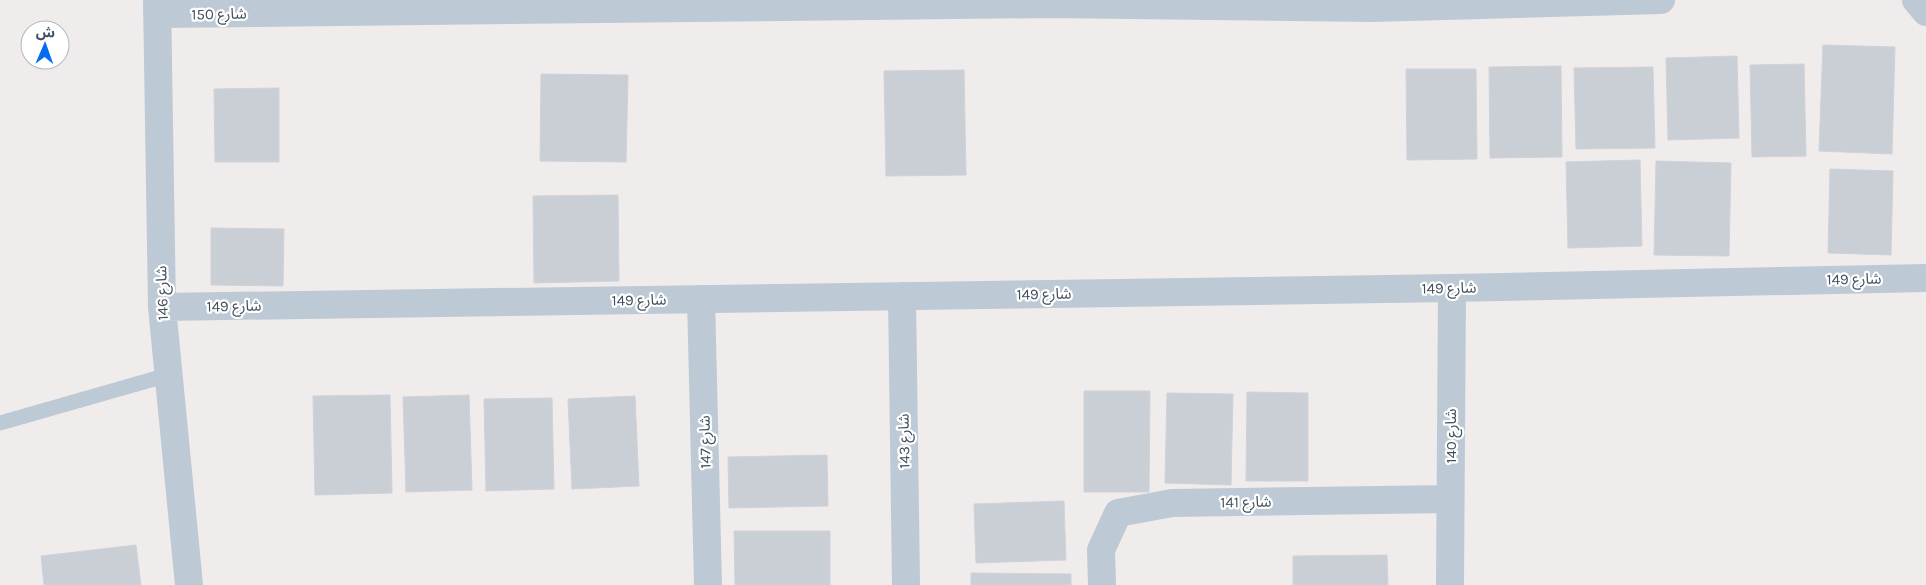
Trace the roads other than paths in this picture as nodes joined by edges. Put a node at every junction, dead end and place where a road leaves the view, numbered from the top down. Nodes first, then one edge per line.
1 (1661, 0) edge
2 (1916, 0) edge
3 (1050, 2) edge
4 (1230, 3) edge
5 (157, 7) edge
6 (1926, 12) edge
7 (1926, 278) edge
8 (1452, 288) junction
9 (902, 296) junction
10 (701, 299) junction
11 (162, 307) junction
12 (168, 376) junction
13 (0, 423) edge
14 (1450, 499) junction
15 (189, 585) edge
16 (708, 585) edge
17 (906, 585) edge
18 (1102, 585) edge
19 (1450, 585) edge

1 - 4 street, شارع 150
2 - 6 street
3 - 4 street, شارع 150
3 - 5 street, شارع 150
5 - 11 street, شارع 146
7 - 8 street, شارع 149
8 - 9 street, شارع 149
8 - 14 street, شارع 140
9 - 10 street, شارع 149
9 - 17 street, شارع 143
10 - 11 street, شارع 149
10 - 16 street, شارع 147
11 - 12 street, شارع 146
12 - 13 lane
12 - 15 street, شارع 146
14 - 18 street, شارع 141
14 - 19 street, شارع 140

